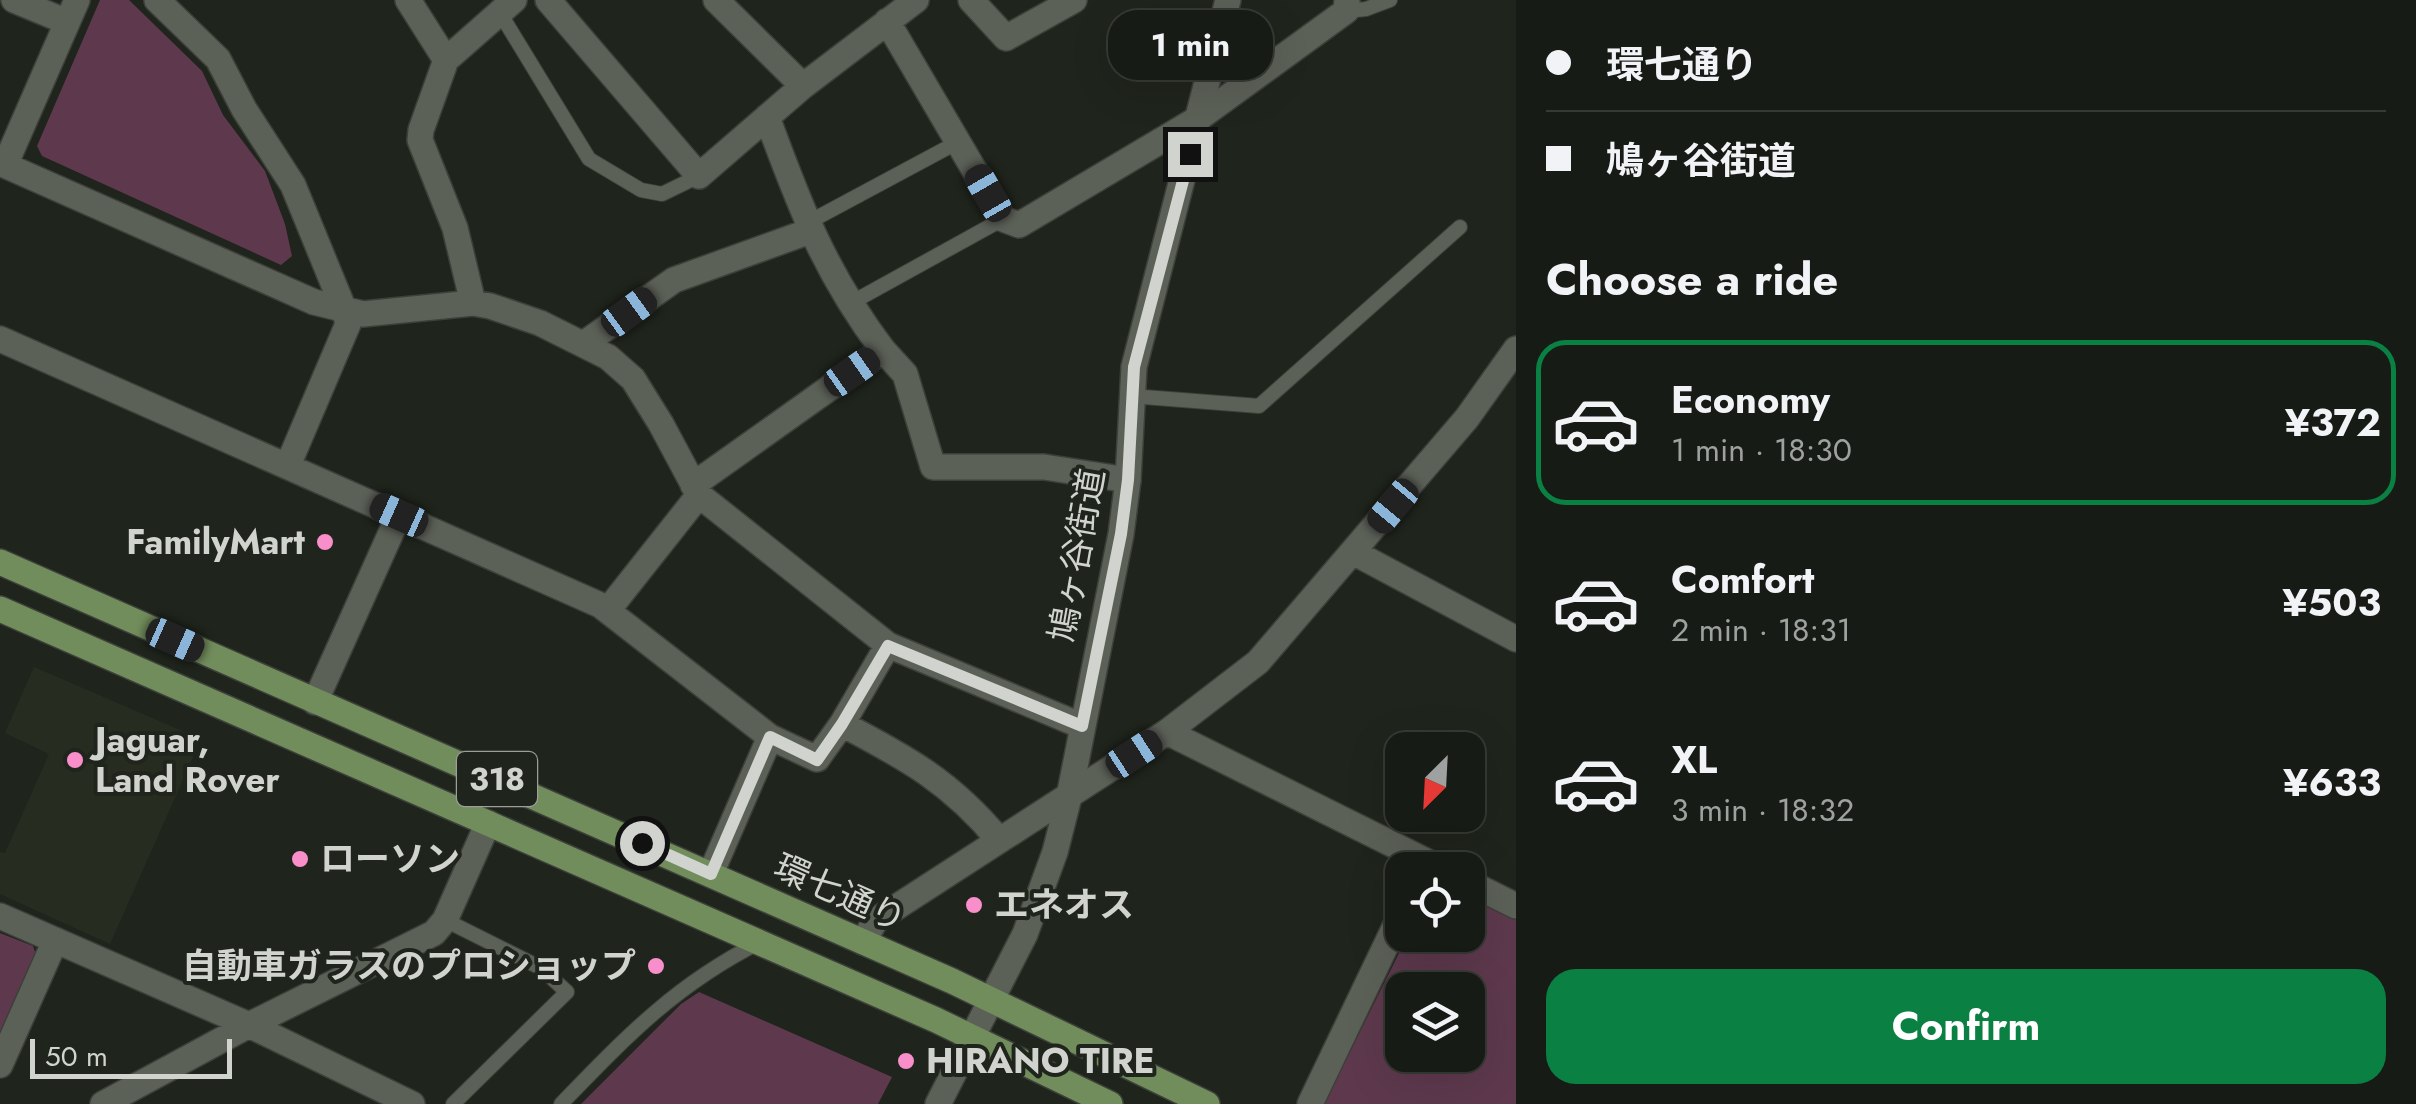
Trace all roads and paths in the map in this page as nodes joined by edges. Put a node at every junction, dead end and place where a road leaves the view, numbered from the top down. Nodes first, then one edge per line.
1 (14, 0) edge
2 (157, 0) edge
3 (408, 0) edge
4 (548, 0) edge
5 (716, 0) edge
6 (970, 0) edge
7 (1074, 0) edge
8 (1228, 0) edge
9 (1390, 0) edge
10 (912, 1) edge
11 (1346, 5) edge
12 (507, 7) edge
13 (72, 11) edge
14 (887, 21) junction
15 (446, 60) junction
16 (803, 86) junction
17 (767, 117) junction
18 (1199, 118) junction
19 (958, 142) junction
20 (2, 164) edge
21 (699, 176) junction
22 (1003, 219) junction
23 (808, 228) junction
24 (1460, 228) dead end
25 (473, 304) junction
26 (849, 304) junction
27 (346, 312) junction
28 (0, 339) edge
29 (585, 343) junction
30 (883, 350) junction
31 (1516, 350) edge
32 (1507, 380) edge
33 (1131, 396) junction
34 (288, 465) junction
35 (1128, 480) junction
36 (696, 490) junction
37 (399, 515) junction
38 (1353, 552) junction
39 (0, 562) edge
40 (0, 609) edge
41 (608, 610) junction
42 (1516, 640) edge
43 (888, 646) junction
44 (315, 702) junction
45 (842, 724) junction
46 (1082, 726) junction
47 (1167, 732) junction
48 (770, 737) junction
49 (1069, 797) junction
50 (488, 823) junction
51 (999, 840) junction
52 (1402, 852) edge
53 (711, 874) junction
54 (1485, 890) edge
55 (1516, 906) edge
56 (0, 916) edge
57 (445, 920) junction
58 (55, 941) junction
59 (761, 942) junction
60 (862, 942) junction
61 (1385, 947) edge
62 (993, 1000) junction
63 (249, 1025) junction
64 (974, 1038) junction
65 (0, 1065) edge
66 (103, 1104) edge
67 (412, 1104) edge
68 (453, 1104) edge
69 (561, 1104) edge
70 (938, 1104) edge
71 (1110, 1104) edge
72 (1207, 1104) edge
73 (1310, 1104) edge

1 - 13 street
2 - 27 street
3 - 15 street
4 - 21 street
5 - 16 street
6 - 7 street
8 - 18 street, 鳩ヶ谷街道
9 - 11 lane
10 - 14 street
11 - 18 street
12 - 15 street
12 - 21 lane
13 - 20 street
14 - 16 street
14 - 19 street
15 - 25 street
16 - 17 street
17 - 21 street
17 - 23 street
18 - 22 street
18 - 33 street, 鳩ヶ谷街道
19 - 22 street
19 - 23 lane
20 - 27 street
22 - 26 lane
23 - 26 street
23 - 29 street
24 - 33 lane
25 - 27 street
25 - 29 street
26 - 30 street
27 - 34 street
28 - 34 street
29 - 36 street
30 - 35 street
30 - 36 street
31 - 32 street
32 - 38 street
33 - 35 street, 鳩ヶ谷街道
34 - 37 street
35 - 46 street, 鳩ヶ谷街道
36 - 41 street
36 - 43 street
37 - 41 street
37 - 44 street
38 - 42 street
38 - 47 street
39 - 44 main road, 環七通り / 318
40 - 50 main road, 318
41 - 48 street
43 - 45 street
43 - 46 street
44 - 53 main road, 環七通り / 318
45 - 48 street
45 - 51 street
46 - 49 street, 鳩ヶ谷街道
47 - 49 street
47 - 52 street
48 - 53 street
49 - 51 street
49 - 62 street, 鳩ヶ谷街道
50 - 57 street
50 - 59 main road, 318
51 - 60 street
53 - 60 main road, 環七通り / 318
54 - 55 street
56 - 58 street
57 - 63 street
57 - 68 lane
58 - 63 street
58 - 65 street
59 - 64 main road, 318
59 - 69 lane
60 - 62 main road, 環七通り / 318
61 - 73 street
62 - 64 street, 鳩ヶ谷街道
62 - 72 main road, 環七通り / 318
63 - 66 street
63 - 67 street
64 - 70 street, 鳩ヶ谷街道
64 - 71 main road, 318

